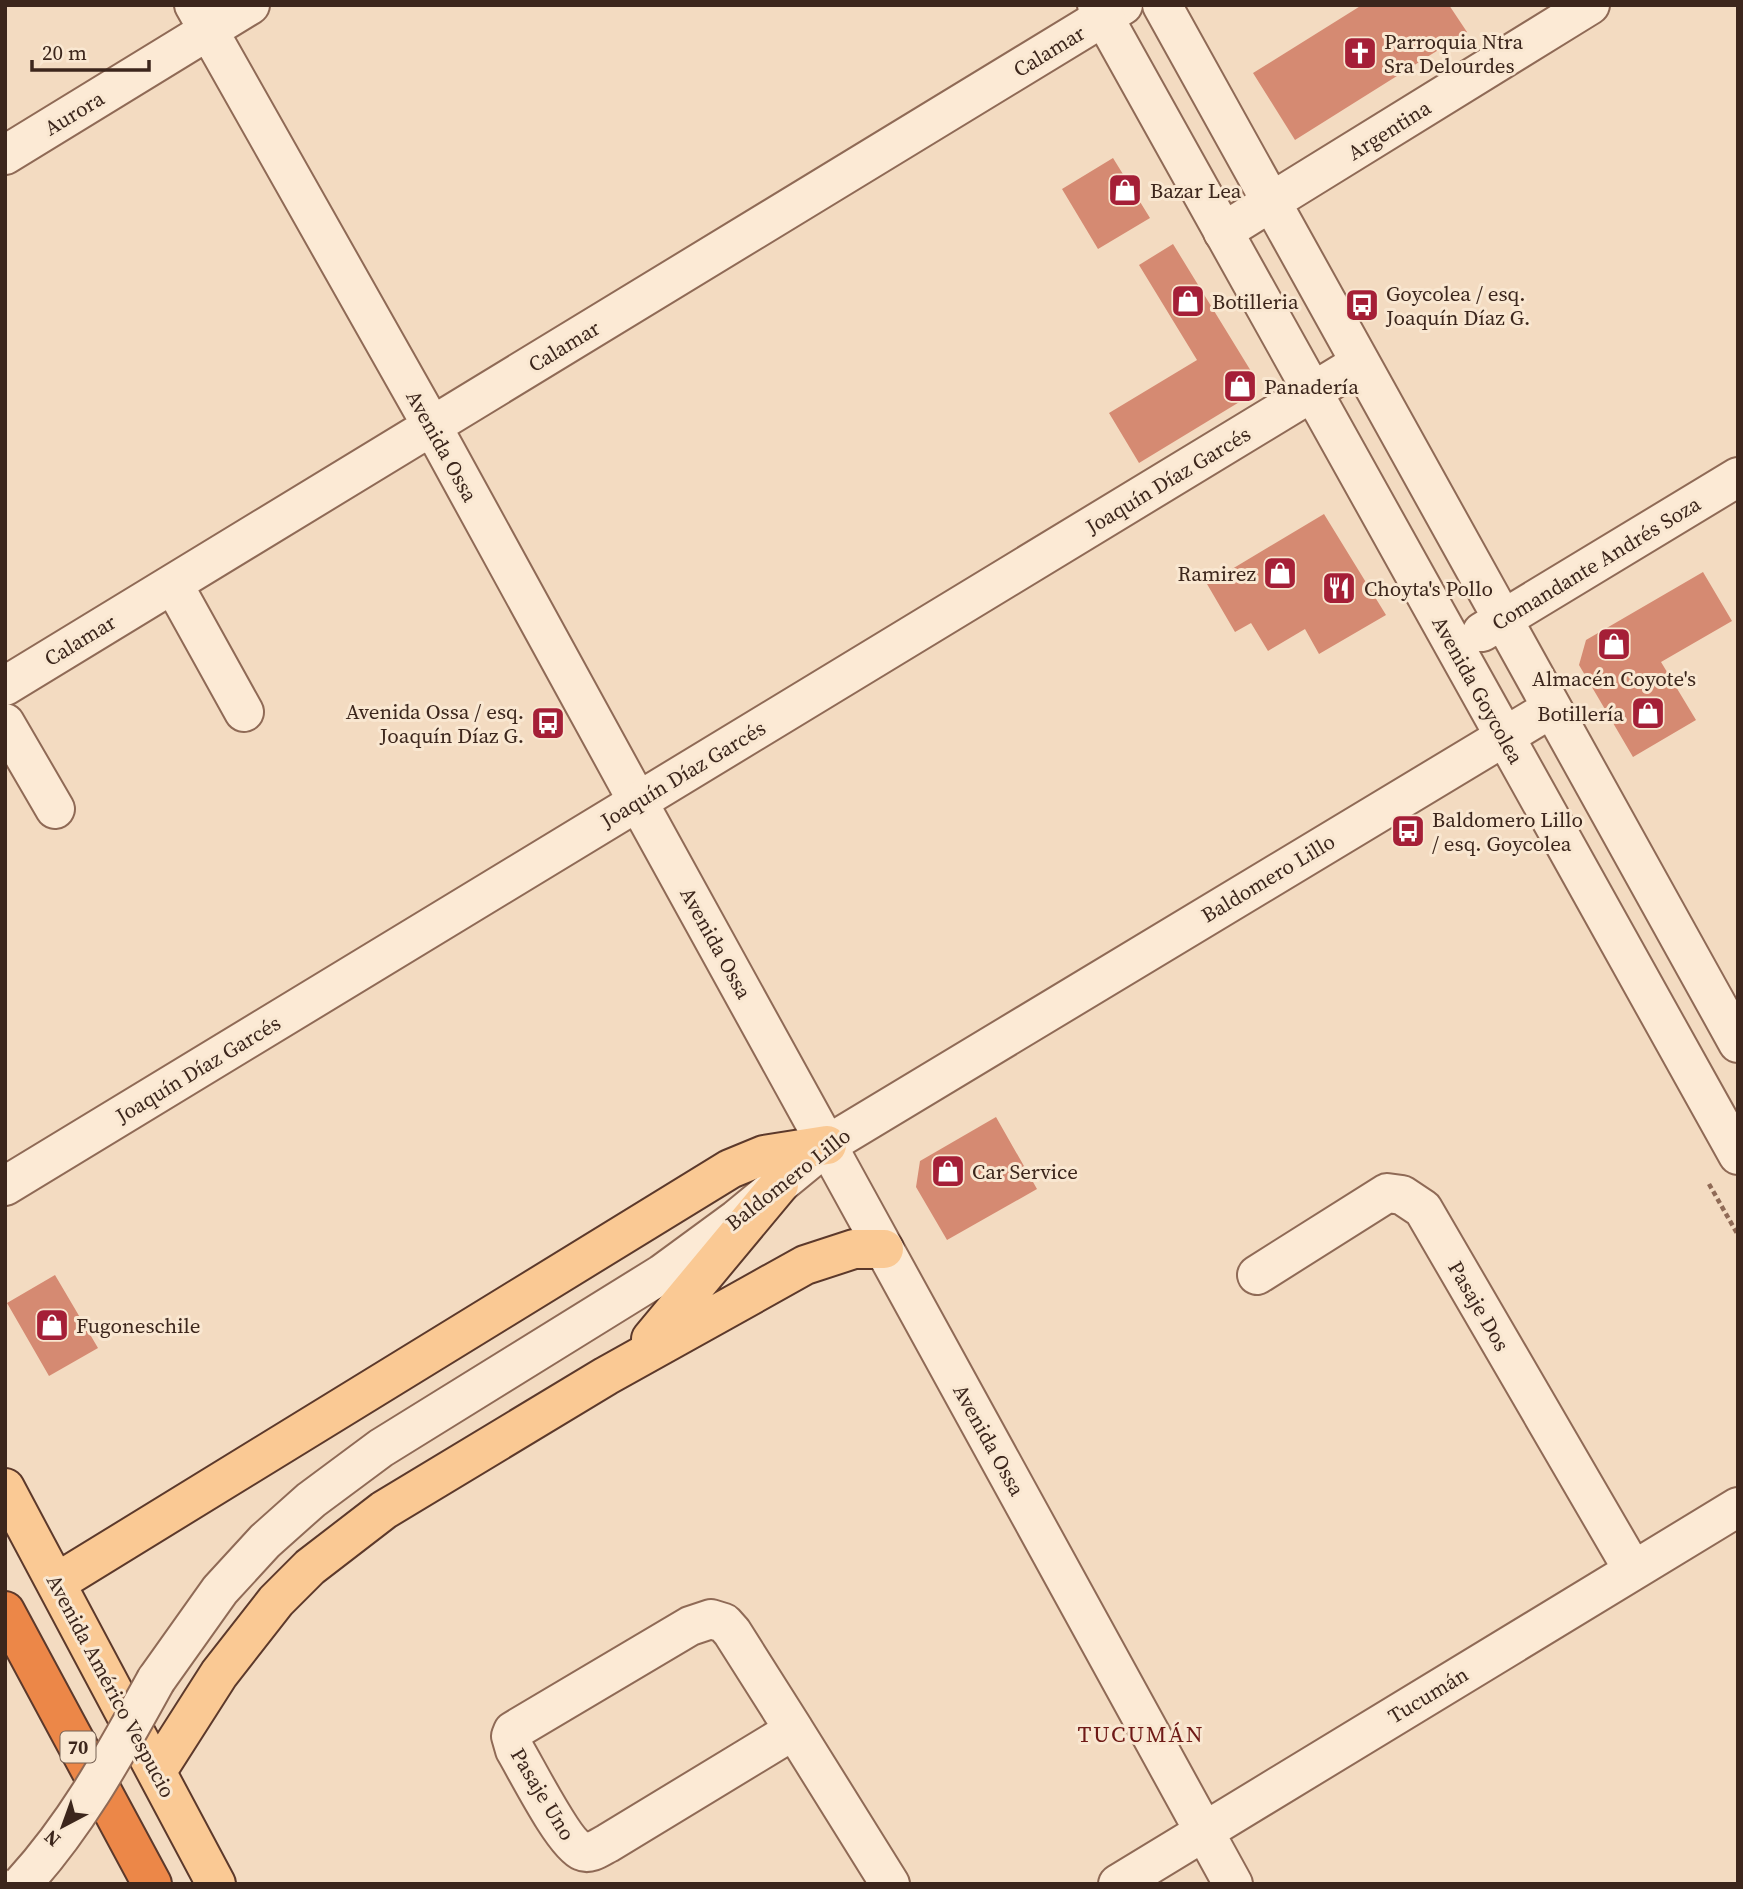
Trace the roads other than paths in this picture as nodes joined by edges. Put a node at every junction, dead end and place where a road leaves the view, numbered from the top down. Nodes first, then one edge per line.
1 (250, 5) edge
2 (1162, 5) edge
3 (1590, 5) edge
4 (1108, 9) edge
5 (200, 18) edge
6 (5, 155) edge
7 (1271, 202) junction
8 (1223, 232) junction
9 (1360, 363) junction
10 (1313, 392) junction
11 (432, 426) junction
12 (1738, 477) edge
13 (173, 584) junction
14 (1503, 620) junction
15 (1455, 649) junction
16 (5, 686) edge
17 (1552, 708) junction
18 (244, 712) dead end
19 (5, 723) edge
20 (1503, 736) junction
21 (638, 802) junction
22 (55, 809) dead end
23 (1738, 1043) edge
24 (827, 1145) junction
25 (1738, 1155) edge
26 (779, 1185) junction
27 (5, 1186) edge
28 (884, 1249) junction
29 (1257, 1275) dead end
30 (606, 1376) junction
31 (5, 1489) edge
32 (1738, 1507) edge
33 (1633, 1570) junction
34 (56, 1583) junction
35 (5, 1611) edge
36 (794, 1730) junction
37 (157, 1772) junction
38 (1204, 1831) junction
39 (22, 1884) edge
40 (152, 1884) edge
41 (216, 1884) edge
42 (890, 1884) edge
43 (1118, 1884) edge
44 (1233, 1884) edge

1 - 5 street, Aurora
2 - 7 street
3 - 7 street, Argentina
4 - 8 street, Avenida Goycolea
4 - 11 street, Calamar
5 - 6 street, Aurora
5 - 11 street, Avenida Ossa
7 - 8 street, Argentina
7 - 9 street
8 - 10 street, Avenida Goycolea
9 - 10 street, Joaquín Díaz Garcés
9 - 14 street
10 - 15 street, Avenida Goycolea
10 - 21 street, Joaquín Díaz Garcés
11 - 13 street, Calamar
11 - 21 street, Avenida Ossa
12 - 14 street, Comandante Andrés Soza
13 - 16 street, Calamar
13 - 18 street
14 - 15 street, Comandante Andrés Soza
14 - 17 street
15 - 20 street, Avenida Goycolea
17 - 20 street, Baldomero Lillo
17 - 23 street
19 - 22 street
20 - 24 street, Baldomero Lillo
20 - 25 street, Avenida Goycolea
21 - 24 street, Avenida Ossa
21 - 27 street, Joaquín Díaz Garcés
24 - 26 street, Baldomero Lillo
24 - 28 street, Avenida Ossa
24 - 34 main road
26 - 30 main road
26 - 39 street, Baldomero Lillo, bridge
28 - 30 main road
28 - 38 street, Avenida Ossa
29 - 33 street, Pasaje Dos
30 - 37 main road
31 - 34 main road, Avenida Américo Vespucio
32 - 33 street, Tucumán
33 - 38 street, Tucumán
34 - 37 main road, Avenida Américo Vespucio
35 - 40 highway, 70
36 - 36 street, Pasaje Uno
36 - 42 street, Pasaje Uno
37 - 41 main road, Avenida Américo Vespucio
38 - 43 street, Tucumán
38 - 44 street, Avenida Ossa

